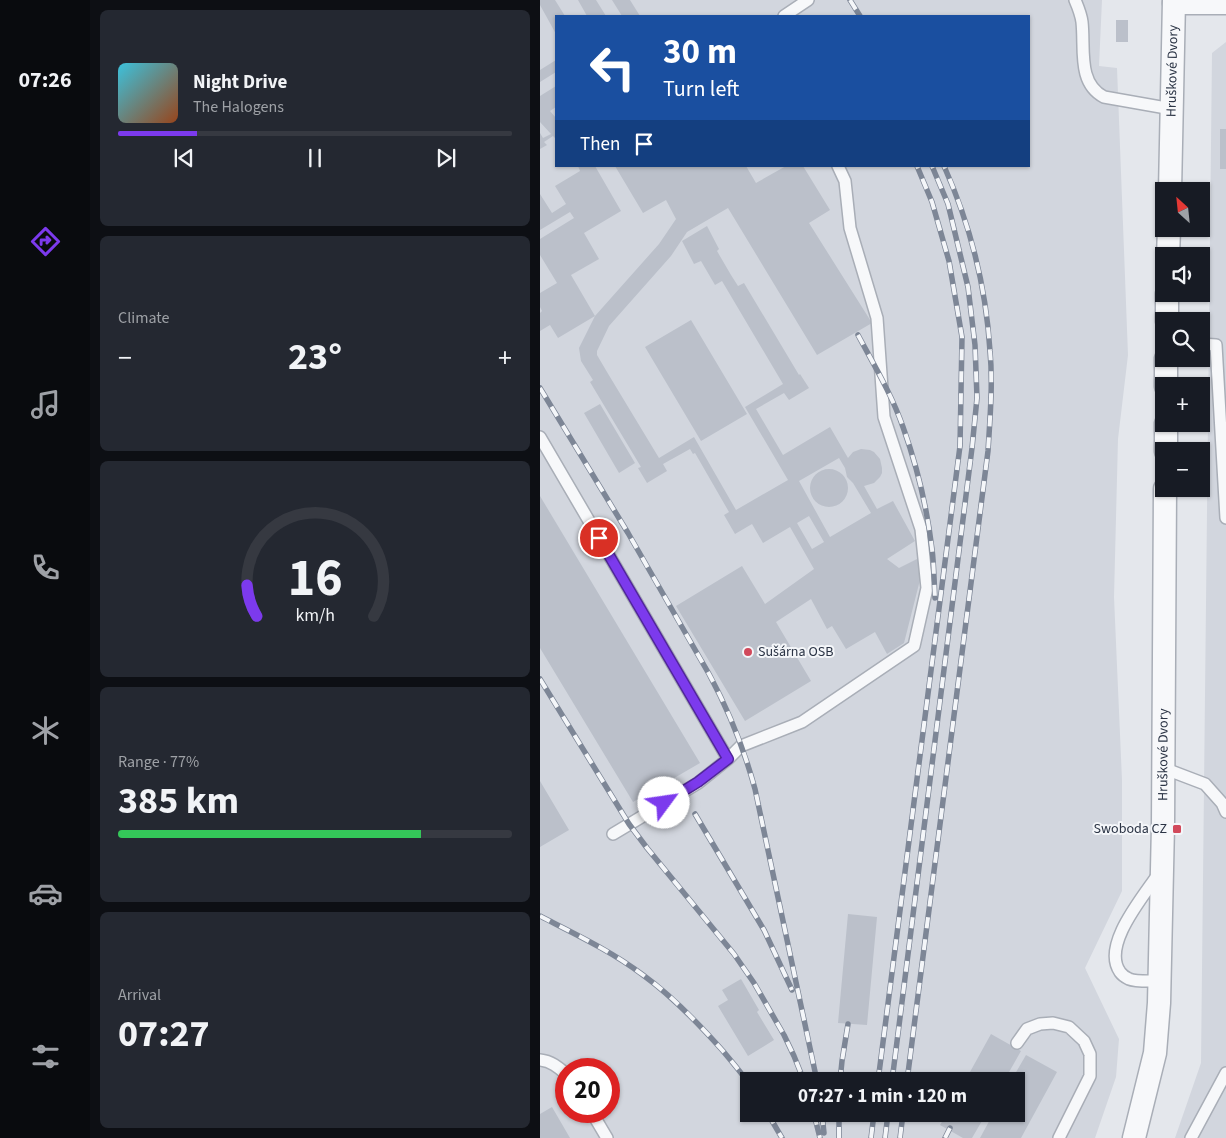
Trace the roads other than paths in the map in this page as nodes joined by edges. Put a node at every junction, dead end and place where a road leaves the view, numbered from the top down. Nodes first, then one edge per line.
1 (808, 0) edge
2 (1075, 0) edge
3 (1174, 1) edge
4 (1226, 3) edge
5 (786, 15) edge
6 (1172, 108) junction
7 (838, 167) edge
8 (1170, 182) edge
9 (1221, 343) edge
10 (540, 437) edge
11 (1165, 497) edge
12 (1226, 518) edge
13 (728, 759) junction
14 (1163, 768) junction
15 (1226, 812) edge
16 (613, 834) dead end
17 (1162, 867) junction
18 (1160, 980) junction
19 (1016, 1043) dead end
20 (540, 1060) edge
21 (555, 1065) edge
22 (1226, 1073) edge
23 (598, 1123) edge
24 (607, 1138) edge
25 (1059, 1138) edge
26 (1134, 1138) edge
27 (1191, 1138) edge

1 - 5 lane
2 - 6 lane
3 - 4 street, Hruškové Dvory
3 - 6 street, Hruškové Dvory
6 - 8 street, Hruškové Dvory
7 - 13 lane
9 - 12 lane
10 - 13 lane
11 - 14 street, Hruškové Dvory
13 - 16 lane
14 - 15 lane
14 - 17 street, Hruškové Dvory
17 - 18 street, Hruškové Dvory
17 - 18 lane
18 - 26 street, Hruškové Dvory
19 - 25 lane
20 - 21 lane
22 - 27 lane
23 - 24 lane

